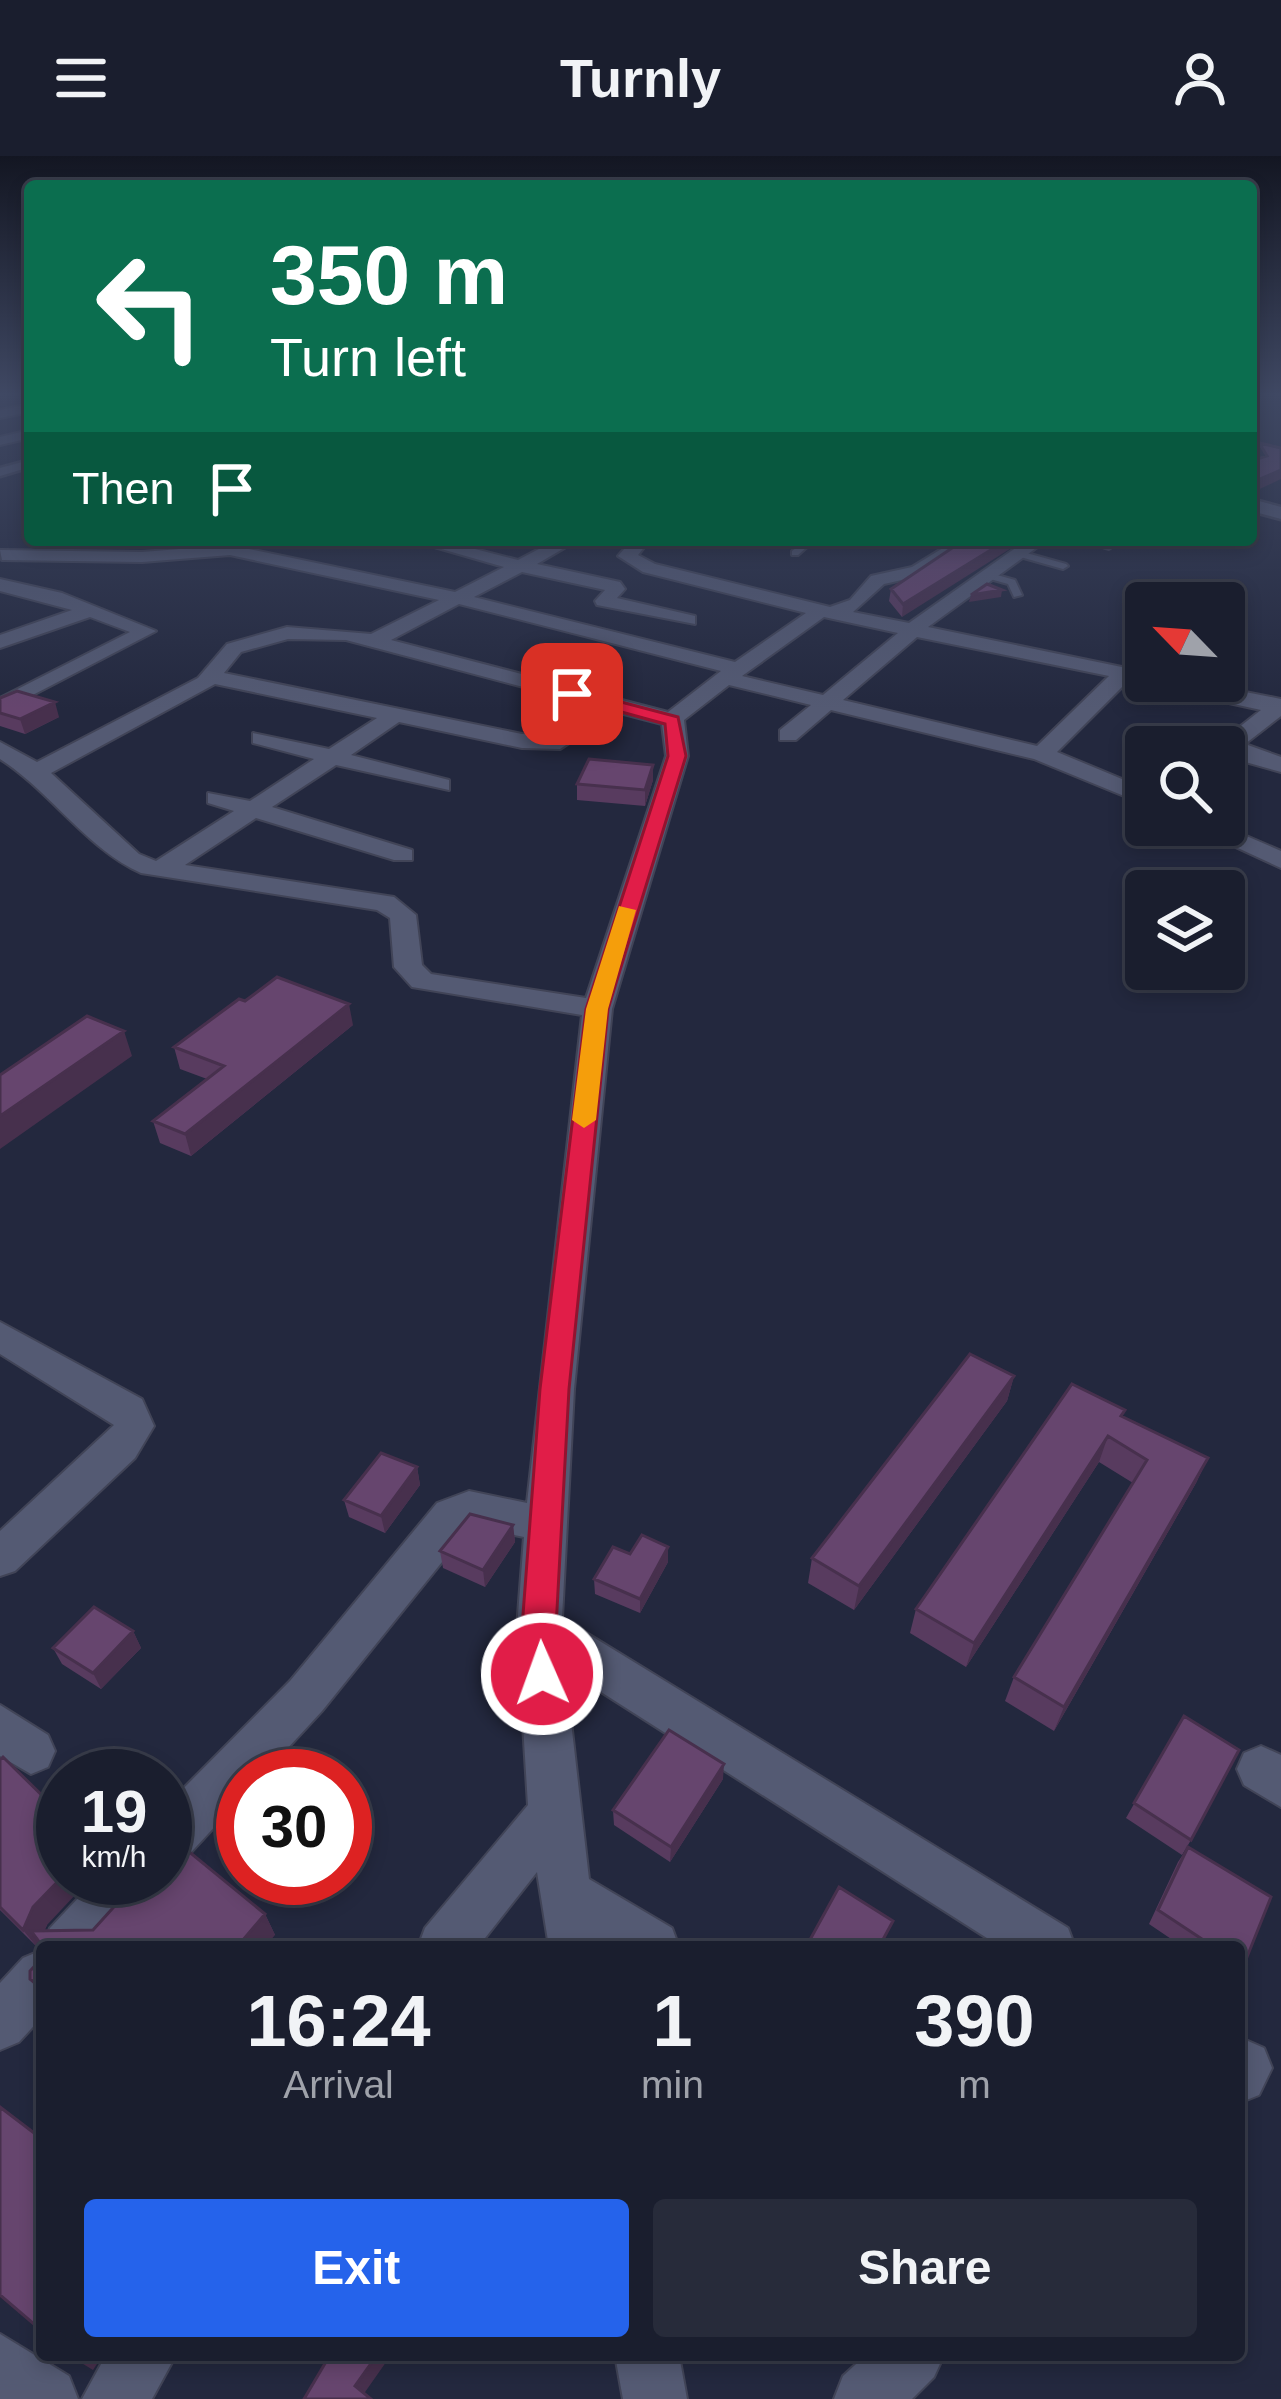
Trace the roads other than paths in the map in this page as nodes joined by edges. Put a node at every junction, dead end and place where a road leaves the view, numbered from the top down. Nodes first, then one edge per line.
1 (442, 546) edge
2 (558, 546) edge
3 (627, 546) edge
4 (804, 546) edge
5 (958, 546) edge
6 (1027, 547) edge
7 (795, 553) dead end
8 (1, 555) edge
9 (520, 566) junction
10 (1063, 566) dead end
11 (986, 575) junction
12 (0, 585) edge
13 (735, 590) junction
14 (1017, 595) dead end
15 (452, 597) junction
16 (90, 610) junction
17 (827, 612) junction
18 (688, 620) junction
19 (913, 630) junction
20 (373, 641) junction
21 (0, 642) edge
22 (649, 647) junction
23 (1125, 673) edge
24 (735, 674) junction
25 (212, 677) junction
26 (1125, 683) edge
27 (1245, 699) edge
28 (831, 702) junction
29 (612, 704) junction
30 (0, 706) edge
31 (1280, 707) edge
32 (400, 712) junction
33 (673, 721) junction
34 (1245, 733) edge
35 (788, 735) dead end
36 (261, 738) dead end
37 (0, 749) edge
38 (1245, 753) edge
39 (1042, 754) junction
40 (332, 757) junction
41 (1281, 765) edge
42 (36, 772) junction
43 (441, 785) dead end
44 (1125, 789) edge
45 (215, 798) dead end
46 (253, 809) junction
47 (1245, 844) edge
48 (1281, 860) edge
49 (161, 870) junction
50 (308, 890) junction
51 (597, 1009) junction
52 (0, 1336) edge
53 (545, 1524) junction
54 (0, 1558) edge
55 (539, 1628) junction
56 (553, 1813) junction
57 (192, 1815) edge
58 (566, 1894) junction
59 (107, 1905) edge
60 (74, 1941) edge
61 (449, 1941) edge
62 (574, 1941) edge
63 (643, 1941) edge
64 (1039, 1941) edge
65 (36, 1984) edge
66 (0, 2023) edge
67 (140, 2361) edge
68 (648, 2361) edge
69 (905, 2361) edge
70 (0, 2366) edge
71 (46, 2399) edge
72 (114, 2399) edge
73 (655, 2399) edge
74 (866, 2399) edge

1 - 9 street
2 - 9 street
3 - 13 street
4 - 7 lane
5 - 17 street
6 - 10 lane
6 - 11 street
8 - 15 street
9 - 15 street
9 - 18 street
11 - 14 lane
11 - 19 street
12 - 16 street
13 - 17 street
13 - 18 street
15 - 20 street
15 - 22 street
16 - 21 street
16 - 30 street
17 - 19 street
17 - 24 street
18 - 22 street
19 - 23 street
19 - 28 street
20 - 25 street
20 - 29 street
22 - 24 street
24 - 28 street
24 - 33 street
25 - 32 street
25 - 42 street
26 - 39 street
27 - 31 street
28 - 35 street
28 - 39 street
29 - 32 street
29 - 33 street
31 - 34 street
32 - 40 street
33 - 51 street
36 - 40 street
37 - 42 street
38 - 41 street
39 - 44 street
40 - 43 street
40 - 46 street
42 - 49 street
45 - 46 street
46 - 49 street
46 - 50 street
47 - 48 street
49 - 50 street
50 - 51 street
51 - 53 street
52 - 54 street
53 - 55 street
53 - 57 street
55 - 56 street
55 - 64 street
56 - 58 street
56 - 61 street
58 - 62 street
58 - 63 street
59 - 60 street
65 - 66 street
67 - 72 street
68 - 73 street
69 - 74 street
70 - 71 street

